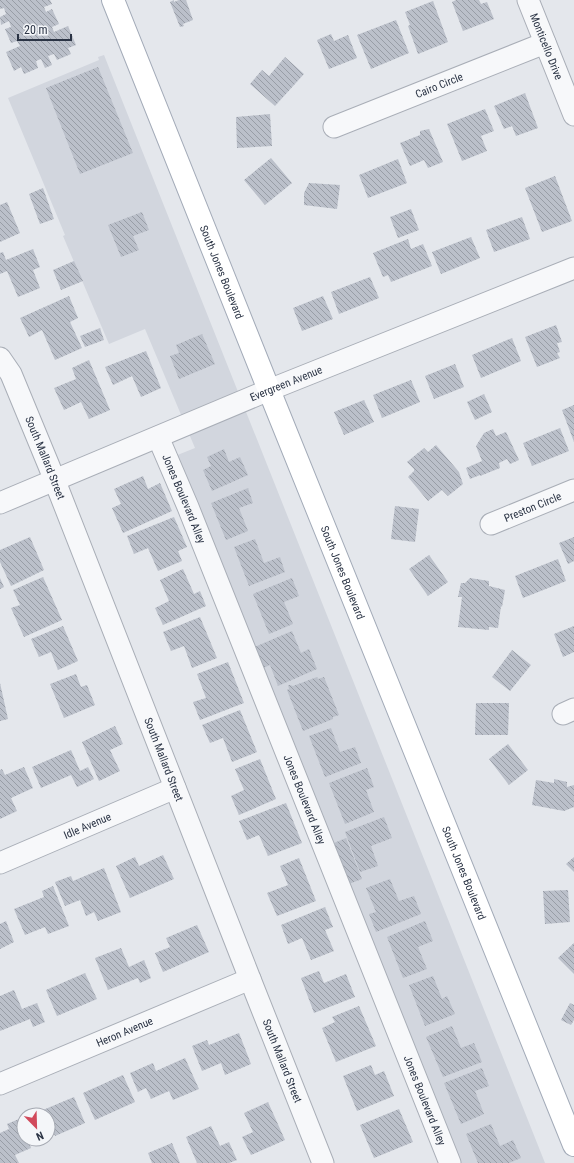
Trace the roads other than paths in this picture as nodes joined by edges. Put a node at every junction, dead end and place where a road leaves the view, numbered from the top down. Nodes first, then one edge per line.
1 (113, 0) edge
2 (528, 0) edge
3 (545, 43) junction
4 (574, 115) edge
5 (334, 128) dead end
6 (574, 268) edge
7 (0, 358) edge
8 (269, 390) junction
9 (158, 437) junction
10 (54, 480) junction
11 (574, 490) edge
12 (0, 503) edge
13 (491, 524) dead end
14 (175, 788) junction
15 (0, 863) edge
16 (250, 979) junction
17 (0, 1084) edge
18 (574, 1145) edge
19 (323, 1163) edge
20 (450, 1163) edge

1 - 8 main road, South Jones Boulevard
2 - 3 street, Monticello Drive
3 - 4 street, Monticello Drive
3 - 5 street, Cairo Circle
6 - 8 street, Evergreen Avenue
7 - 10 street, South Mallard Street
8 - 9 street, Evergreen Avenue
8 - 18 main road, South Jones Boulevard
9 - 10 street, Evergreen Avenue
9 - 20 street, Jones Boulevard Alley
10 - 12 street, Evergreen Avenue
10 - 14 street, South Mallard Street
11 - 13 street, Preston Circle
14 - 15 street, Idle Avenue
14 - 16 street, South Mallard Street
16 - 17 street, Heron Avenue
16 - 19 street, South Mallard Street

